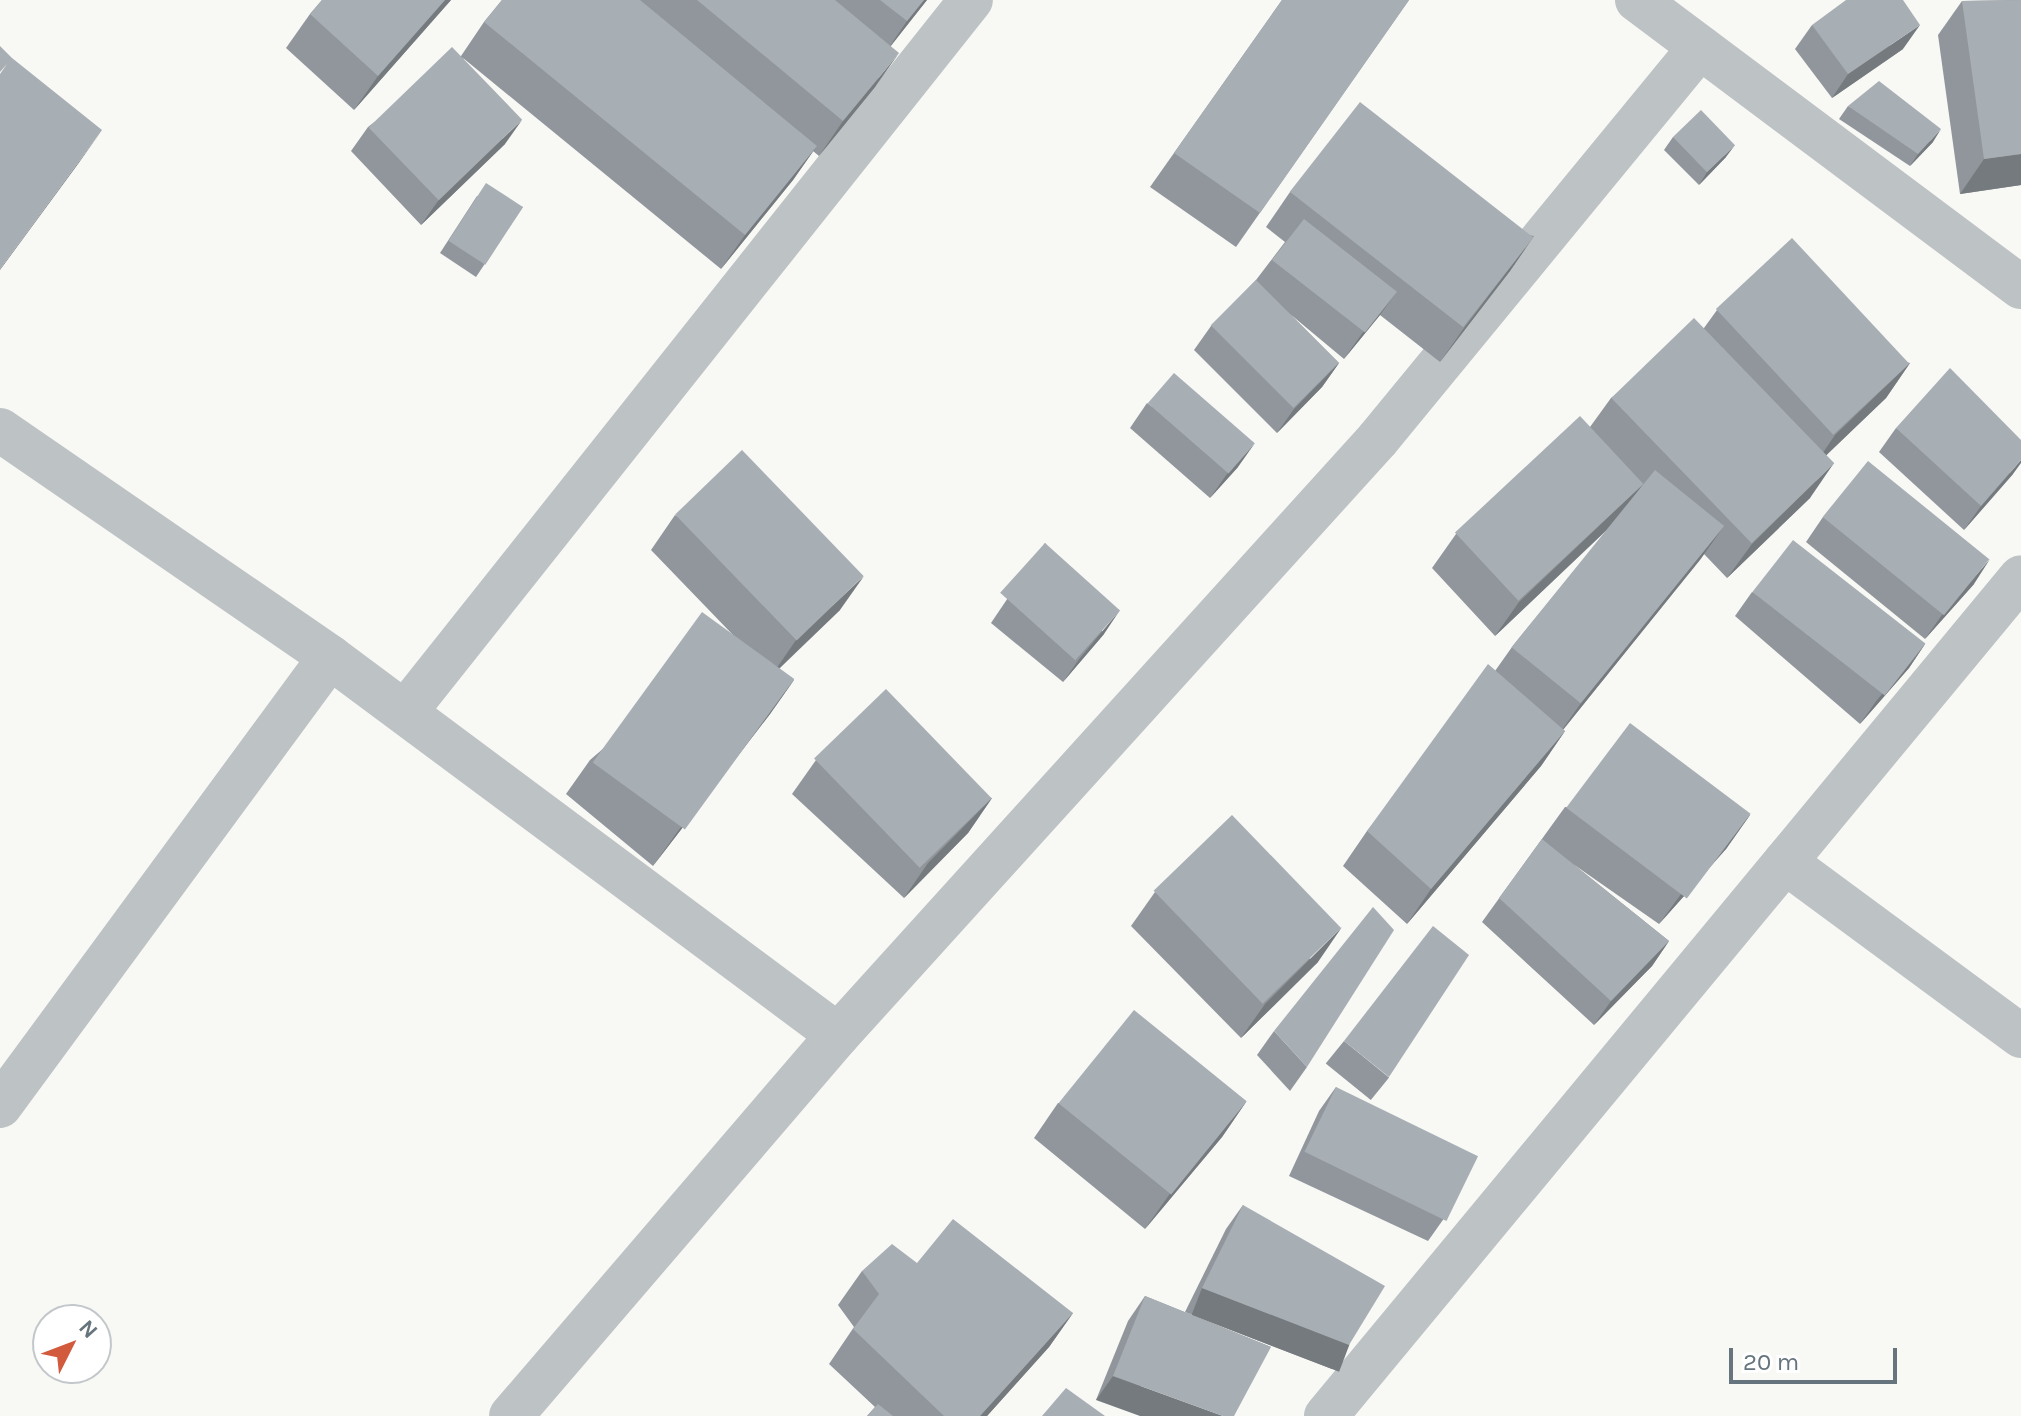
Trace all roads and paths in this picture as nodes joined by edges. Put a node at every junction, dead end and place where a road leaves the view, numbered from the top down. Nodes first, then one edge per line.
1 (971, 0) edge
2 (1660, 5) edge
3 (1700, 47) junction
4 (2021, 287) edge
5 (0, 430) edge
6 (2021, 577) edge
7 (330, 657) junction
8 (406, 711) junction
9 (1785, 862) junction
10 (838, 1035) junction
11 (2021, 1036) edge
12 (0, 1106) edge
13 (511, 1416) edge
14 (1326, 1416) edge

1 - 8 street
2 - 3 street
3 - 4 street
3 - 10 street
5 - 7 street
6 - 9 street
7 - 8 street
7 - 12 street
8 - 10 street
9 - 11 street
9 - 14 street
10 - 13 street

